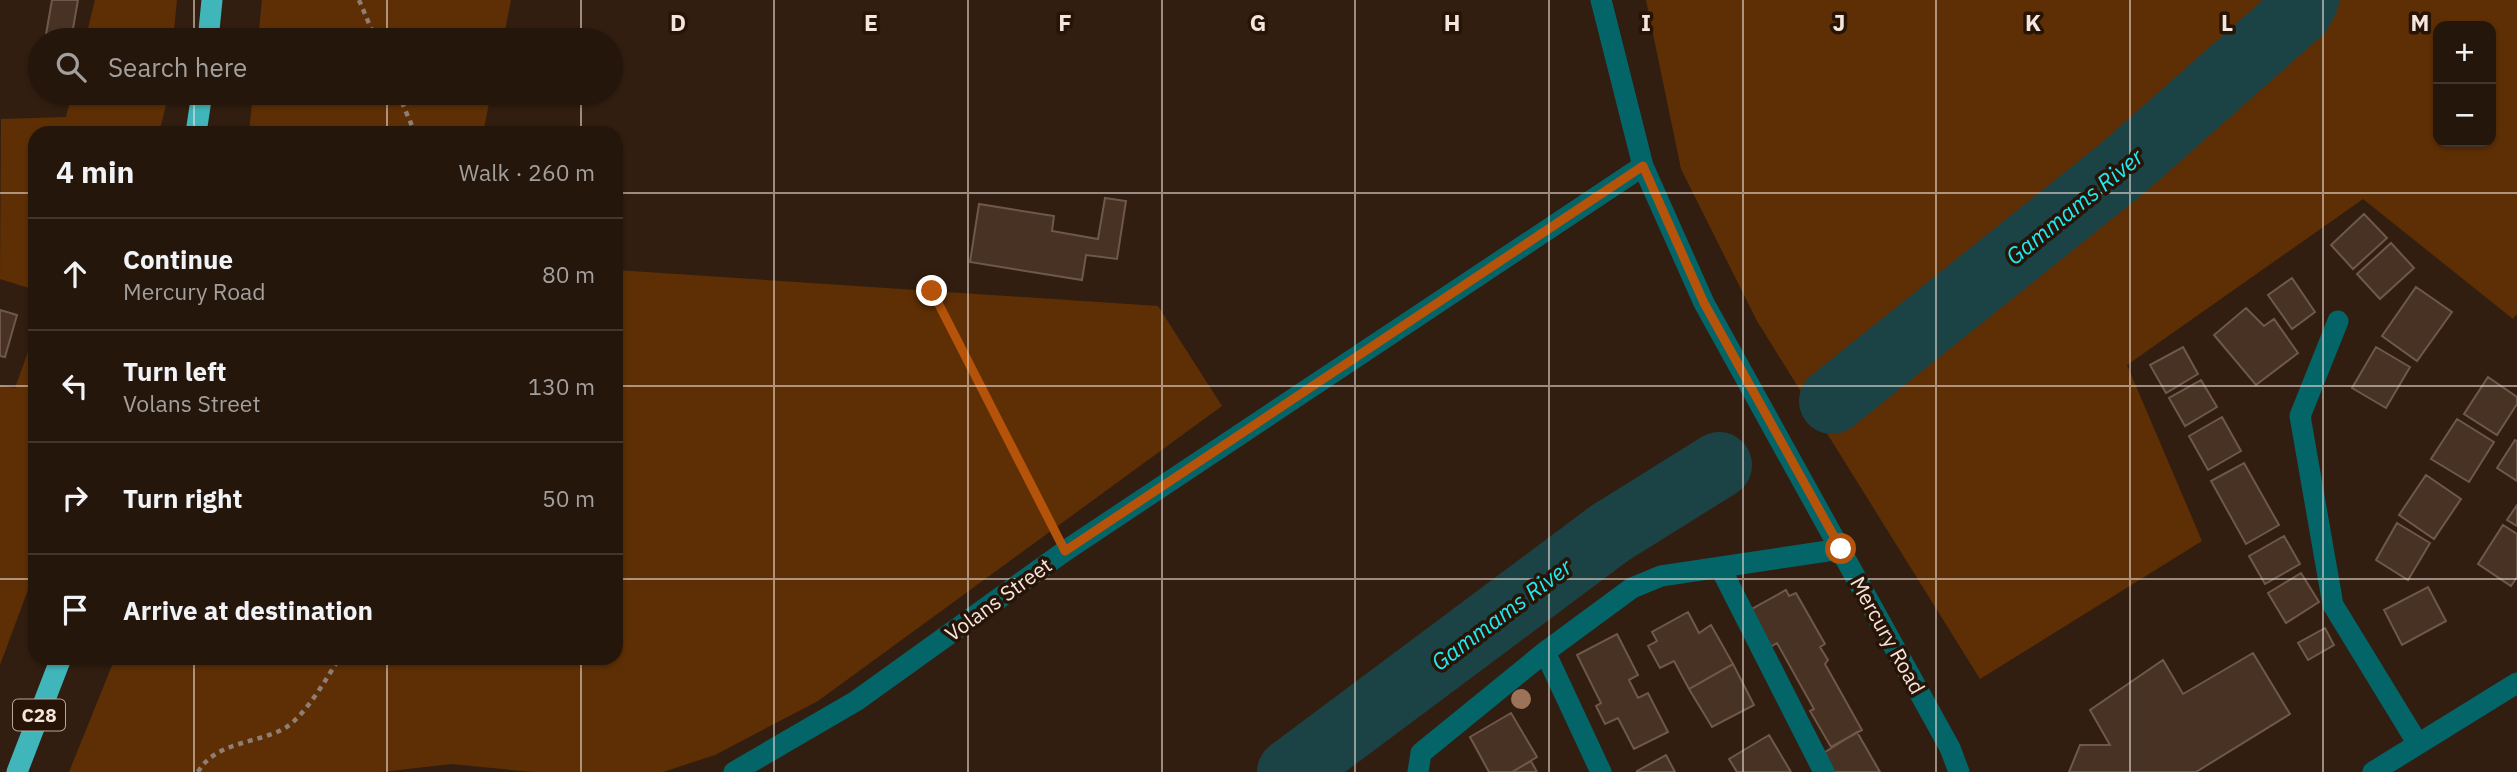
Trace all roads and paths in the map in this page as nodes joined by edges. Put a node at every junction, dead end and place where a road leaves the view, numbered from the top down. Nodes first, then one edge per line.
1 (212, 0) edge
2 (359, 0) edge
3 (1601, 0) edge
4 (209, 28) edge
5 (371, 28) edge
6 (200, 105) edge
7 (403, 105) edge
8 (197, 126) edge
9 (412, 126) edge
10 (1643, 166) junction
11 (932, 291) dead end
12 (2339, 321) dead end
13 (1841, 549) junction
14 (1065, 551) junction
15 (1720, 567) junction
16 (1545, 652) junction
17 (58, 665) edge
18 (335, 665) edge
19 (2517, 683) edge
20 (2418, 744) junction
21 (17, 772) edge
22 (198, 772) edge
23 (734, 772) edge
24 (1418, 772) edge
25 (1601, 772) edge
26 (1824, 772) edge
27 (1959, 772) edge
28 (2373, 772) edge

1 - 4 highway
2 - 5 path
3 - 10 street, Mercury Road
6 - 8 highway
7 - 9 path
10 - 13 street, Mercury Road
10 - 14 street, Volans Street
11 - 14 path
12 - 20 street
13 - 15 street
13 - 27 street, Mercury Road
14 - 23 street, Volans Street
15 - 16 street
15 - 26 street
16 - 24 street
16 - 25 street
17 - 21 highway, C28
18 - 22 path
19 - 20 street
20 - 28 street

